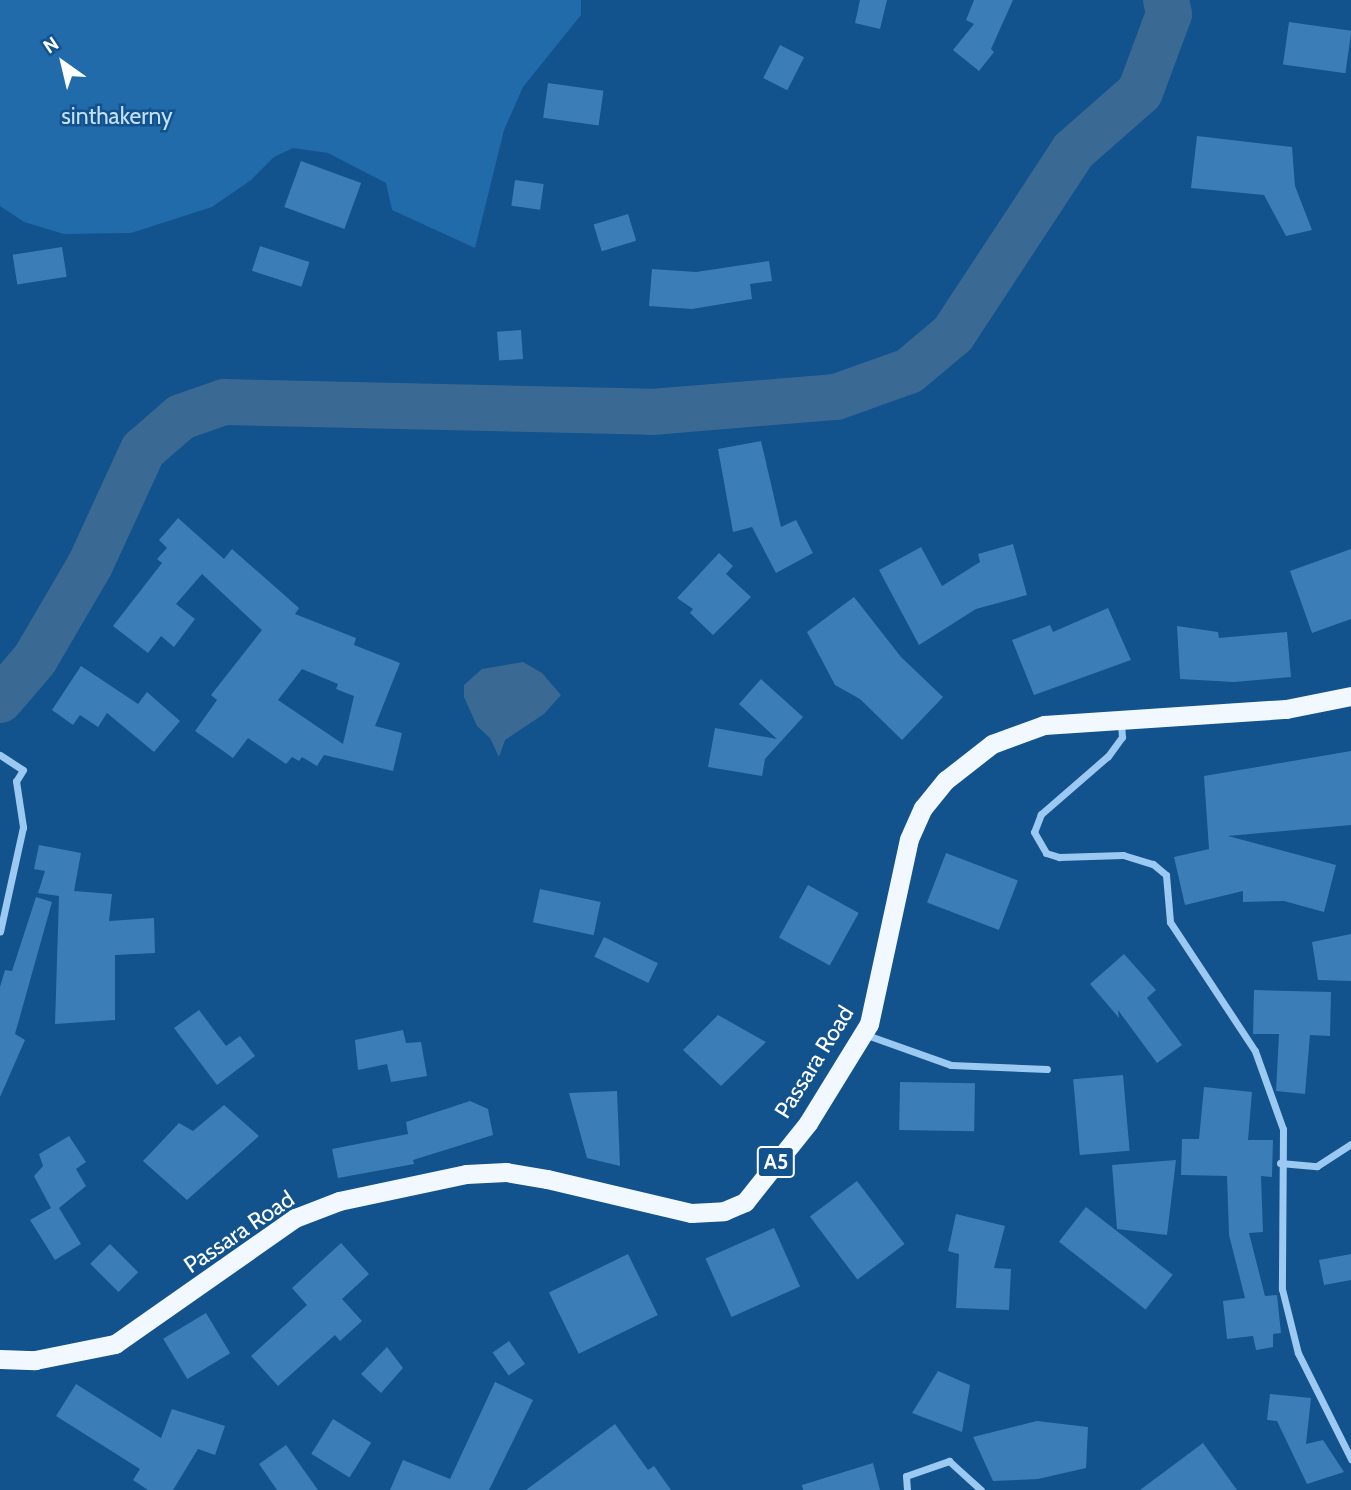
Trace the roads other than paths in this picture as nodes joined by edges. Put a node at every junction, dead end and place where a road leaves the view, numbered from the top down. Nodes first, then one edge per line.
1 (1351, 696) edge
2 (1119, 718) junction
3 (0, 755) edge
4 (0, 932) edge
5 (863, 1034) junction
6 (1047, 1069) dead end
7 (1351, 1144) edge
8 (1280, 1163) junction
9 (0, 1359) edge
10 (1351, 1460) edge
11 (907, 1490) edge
12 (981, 1490) edge

1 - 2 highway, Passara Road / A5
2 - 5 highway, Passara Road / A5
2 - 8 street
3 - 4 street
5 - 6 street
5 - 9 highway, Passara Road / A5
7 - 8 street
8 - 10 street
11 - 12 street

